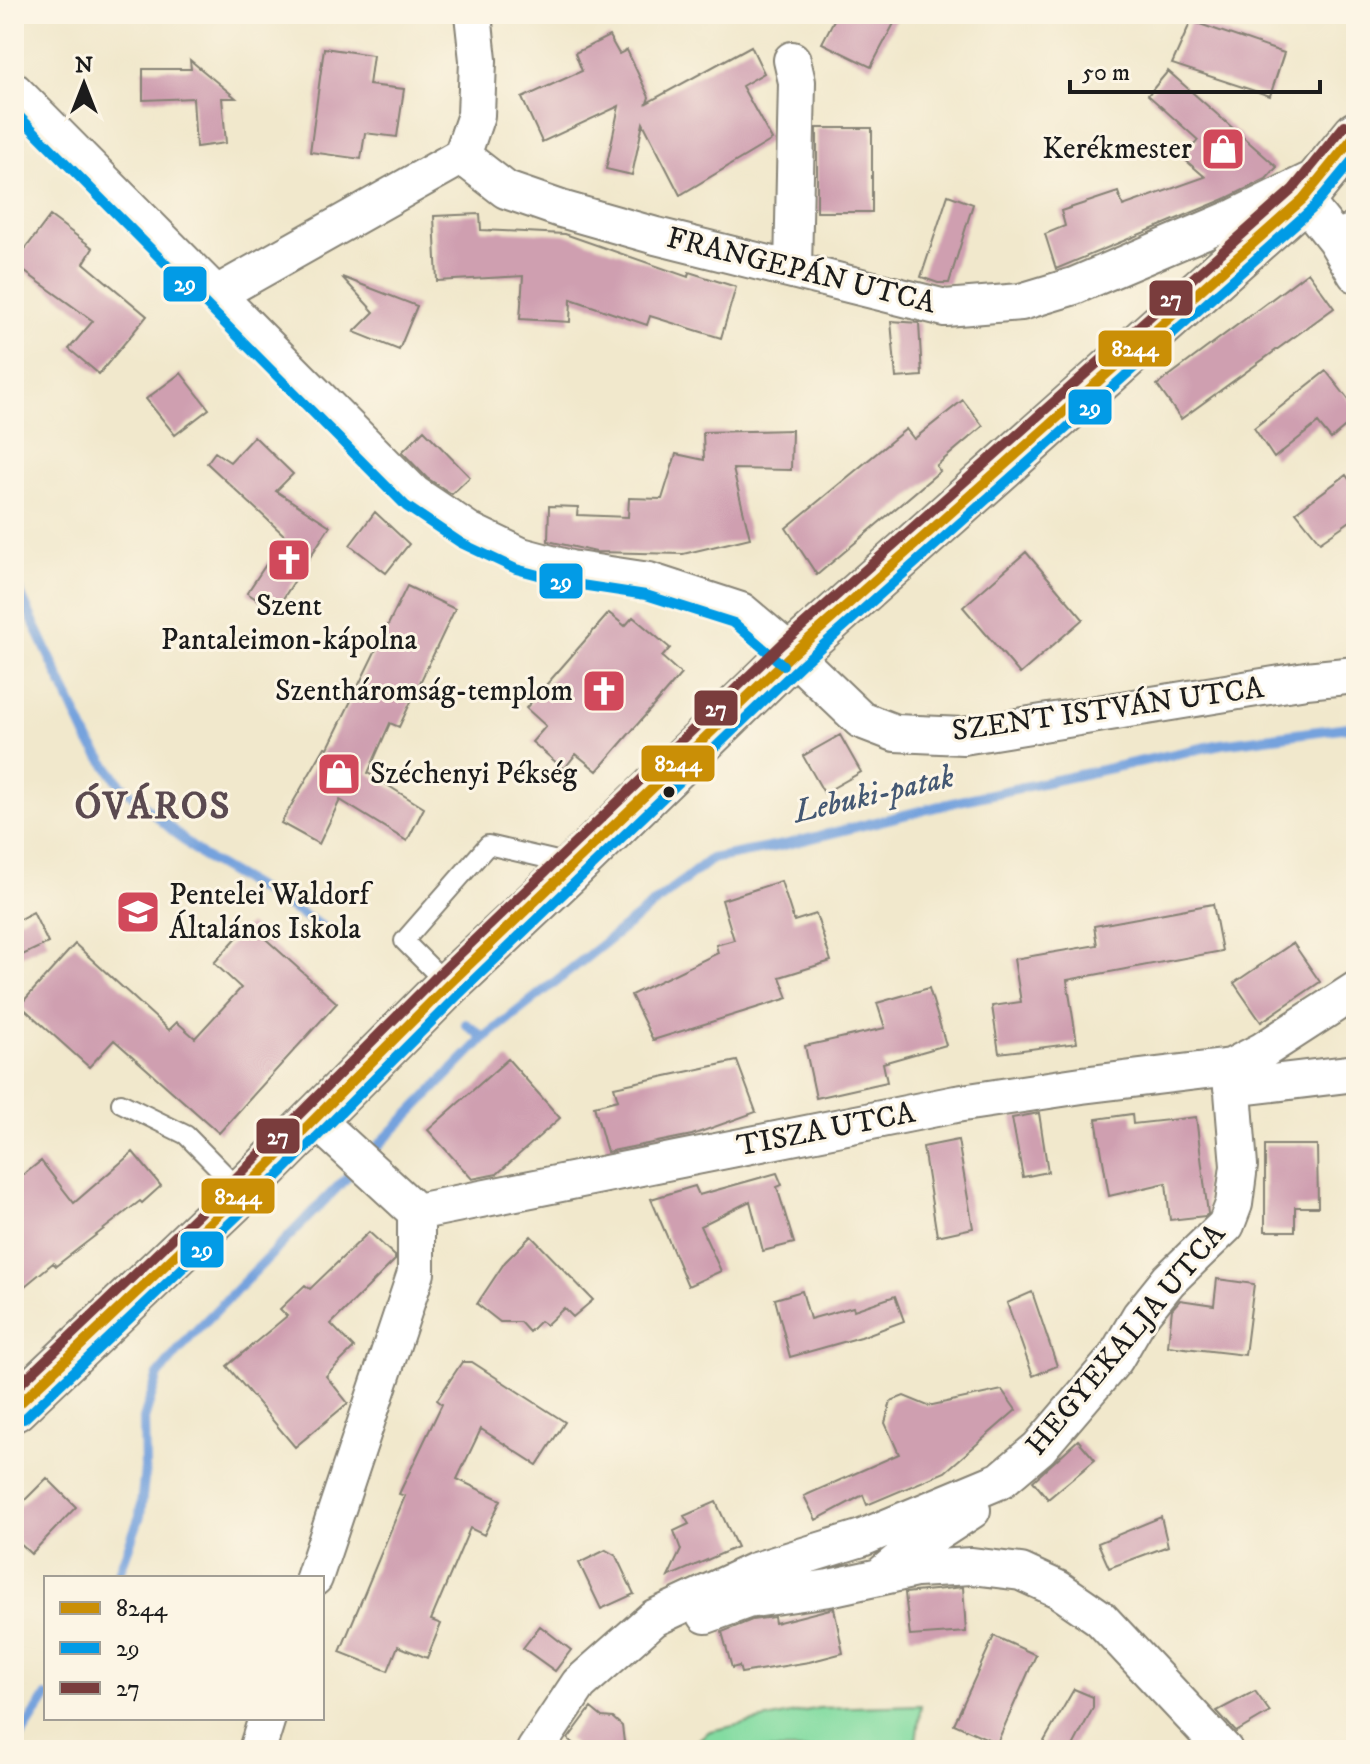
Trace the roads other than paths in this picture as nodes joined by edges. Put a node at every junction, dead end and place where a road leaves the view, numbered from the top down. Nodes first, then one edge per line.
1 (473, 14) edge
2 (792, 60) dead end
3 (14, 91) edge
4 (14, 121) edge
5 (1356, 134) edge
6 (69, 144) junction
7 (462, 156) junction
8 (1314, 187) junction
9 (1346, 235) edge
10 (793, 269) junction
11 (1356, 274) edge
12 (217, 294) junction
13 (792, 654) junction
14 (1356, 675) edge
15 (567, 873) junction
16 (448, 985) junction
17 (1356, 990) edge
18 (1356, 1073) edge
19 (1231, 1078) junction
20 (121, 1103) dead end
21 (325, 1129) junction
22 (242, 1192) junction
23 (416, 1212) junction
24 (14, 1409) edge
25 (1001, 1480) junction
26 (315, 1576) edge
27 (879, 1578) junction
28 (611, 1654) junction
29 (266, 1720) edge
30 (257, 1750) edge
31 (535, 1750) edge
32 (1224, 1750) edge

1 - 7 street
2 - 10 street
3 - 6 street, SZENT ISTVÁN UTCA
4 - 6 street
5 - 8 street
6 - 12 street, SZENT ISTVÁN UTCA
7 - 10 street, FRANGEPÁN UTCA
7 - 12 street
8 - 9 street
8 - 10 street, FRANGEPÁN UTCA
8 - 13 street
9 - 11 street
12 - 13 street, SZENT ISTVÁN UTCA
13 - 14 street, SZENT ISTVÁN UTCA
13 - 15 street
15 - 16 street
15 - 16 lane
16 - 21 street
17 - 19 street, TISZA UTCA
18 - 19 street
19 - 23 street, TISZA UTCA
19 - 25 street, HEGYEKALJA UTCA
20 - 22 lane
21 - 22 street
21 - 23 street
22 - 24 street
23 - 26 street
25 - 27 street
25 - 28 street, HEGYEKALJA UTCA
27 - 28 street
27 - 32 street
28 - 31 street, HEGYEKALJA UTCA
29 - 30 street

